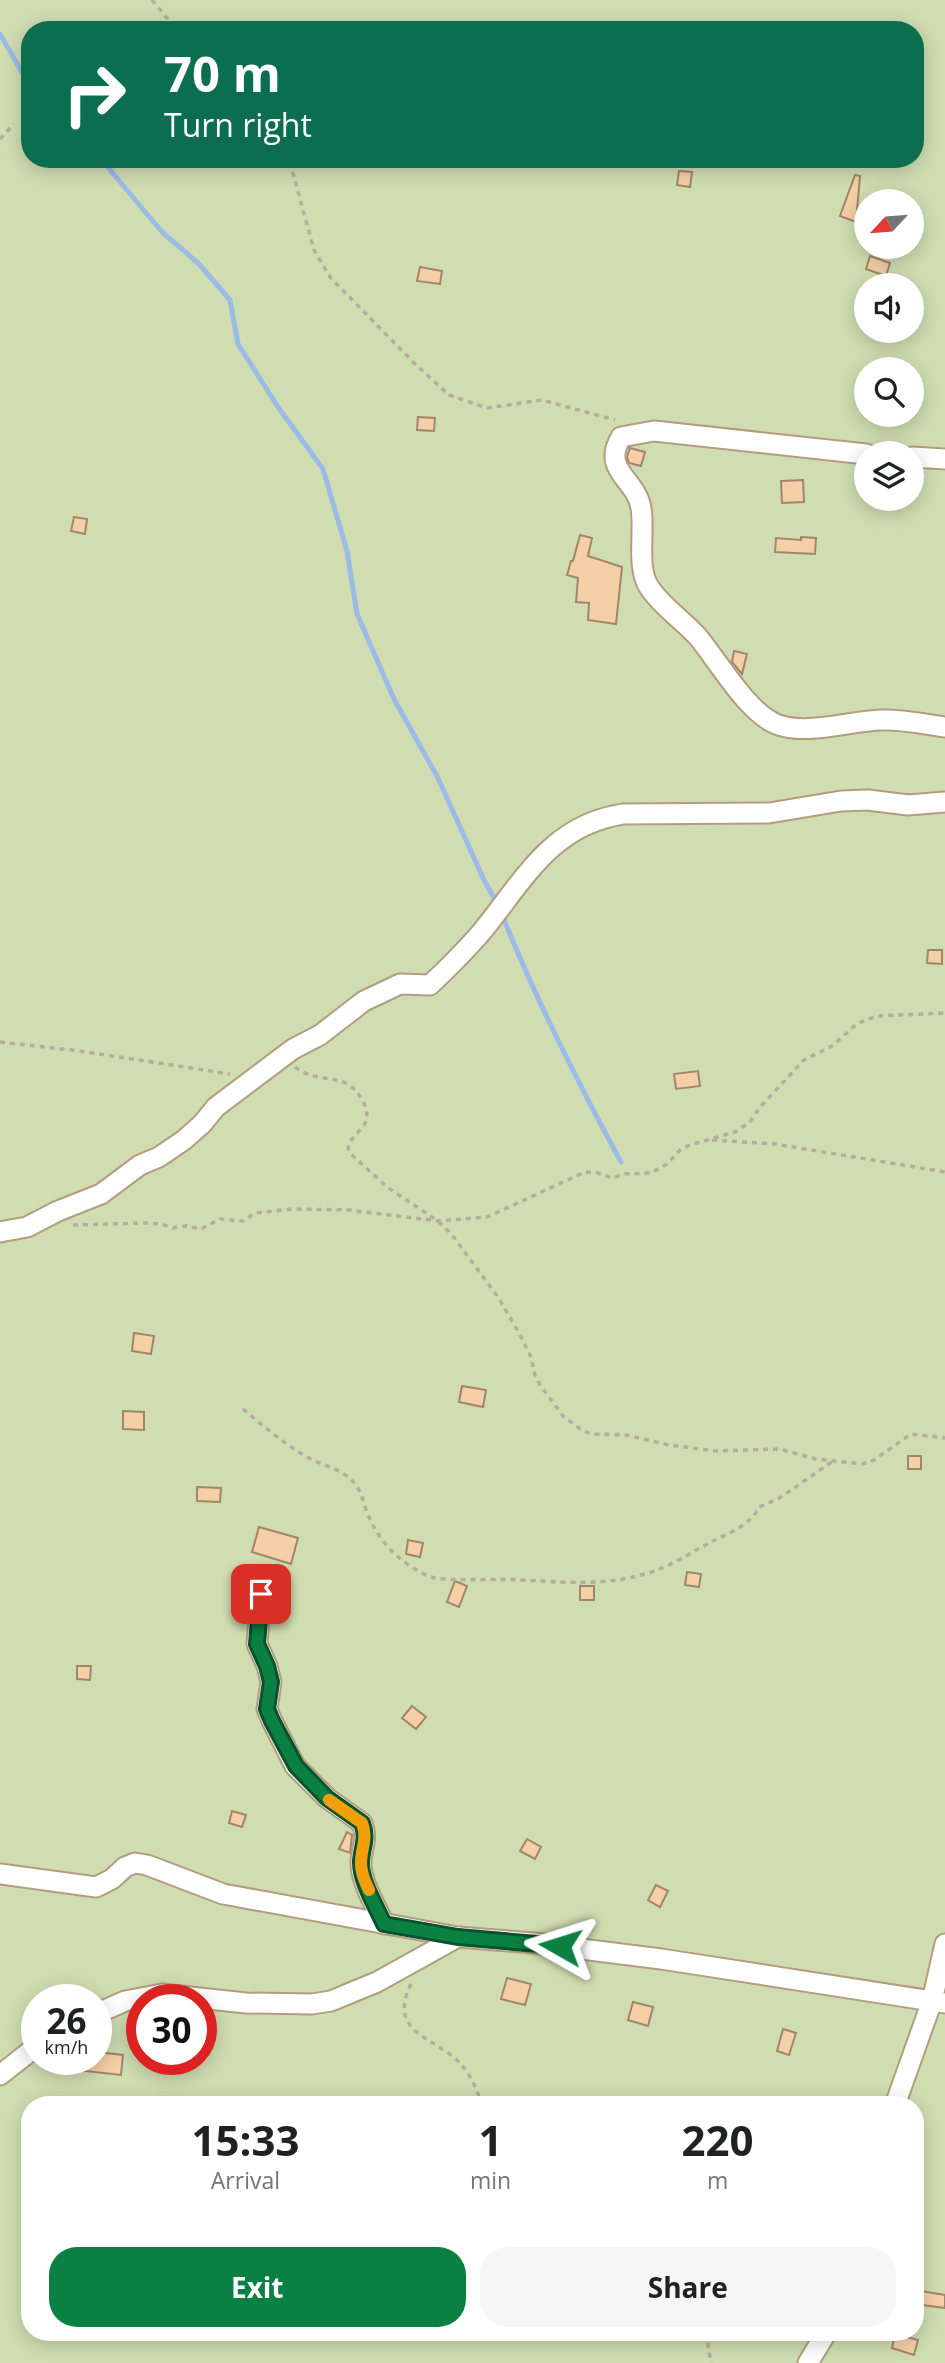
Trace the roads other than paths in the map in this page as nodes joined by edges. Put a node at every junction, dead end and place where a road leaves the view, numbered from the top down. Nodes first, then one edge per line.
1 (854, 453) edge
2 (924, 458) edge
3 (945, 459) edge
4 (945, 727) edge
5 (945, 802) edge
6 (0, 1231) edge
7 (261, 1594) dead end
8 (0, 1874) edge
9 (384, 1924) junction
10 (458, 1937) junction
11 (945, 1944) edge
12 (938, 2002) edge
13 (112, 2007) edge
14 (21, 2059) edge
15 (0, 2075) edge
16 (899, 2096) edge
17 (821, 2341) edge
18 (808, 2363) edge

1 - 4 street
2 - 3 street
5 - 6 street
7 - 9 street
8 - 9 street
9 - 10 street
10 - 12 street
10 - 13 street
11 - 12 street
12 - 16 street
14 - 15 street
17 - 18 street

